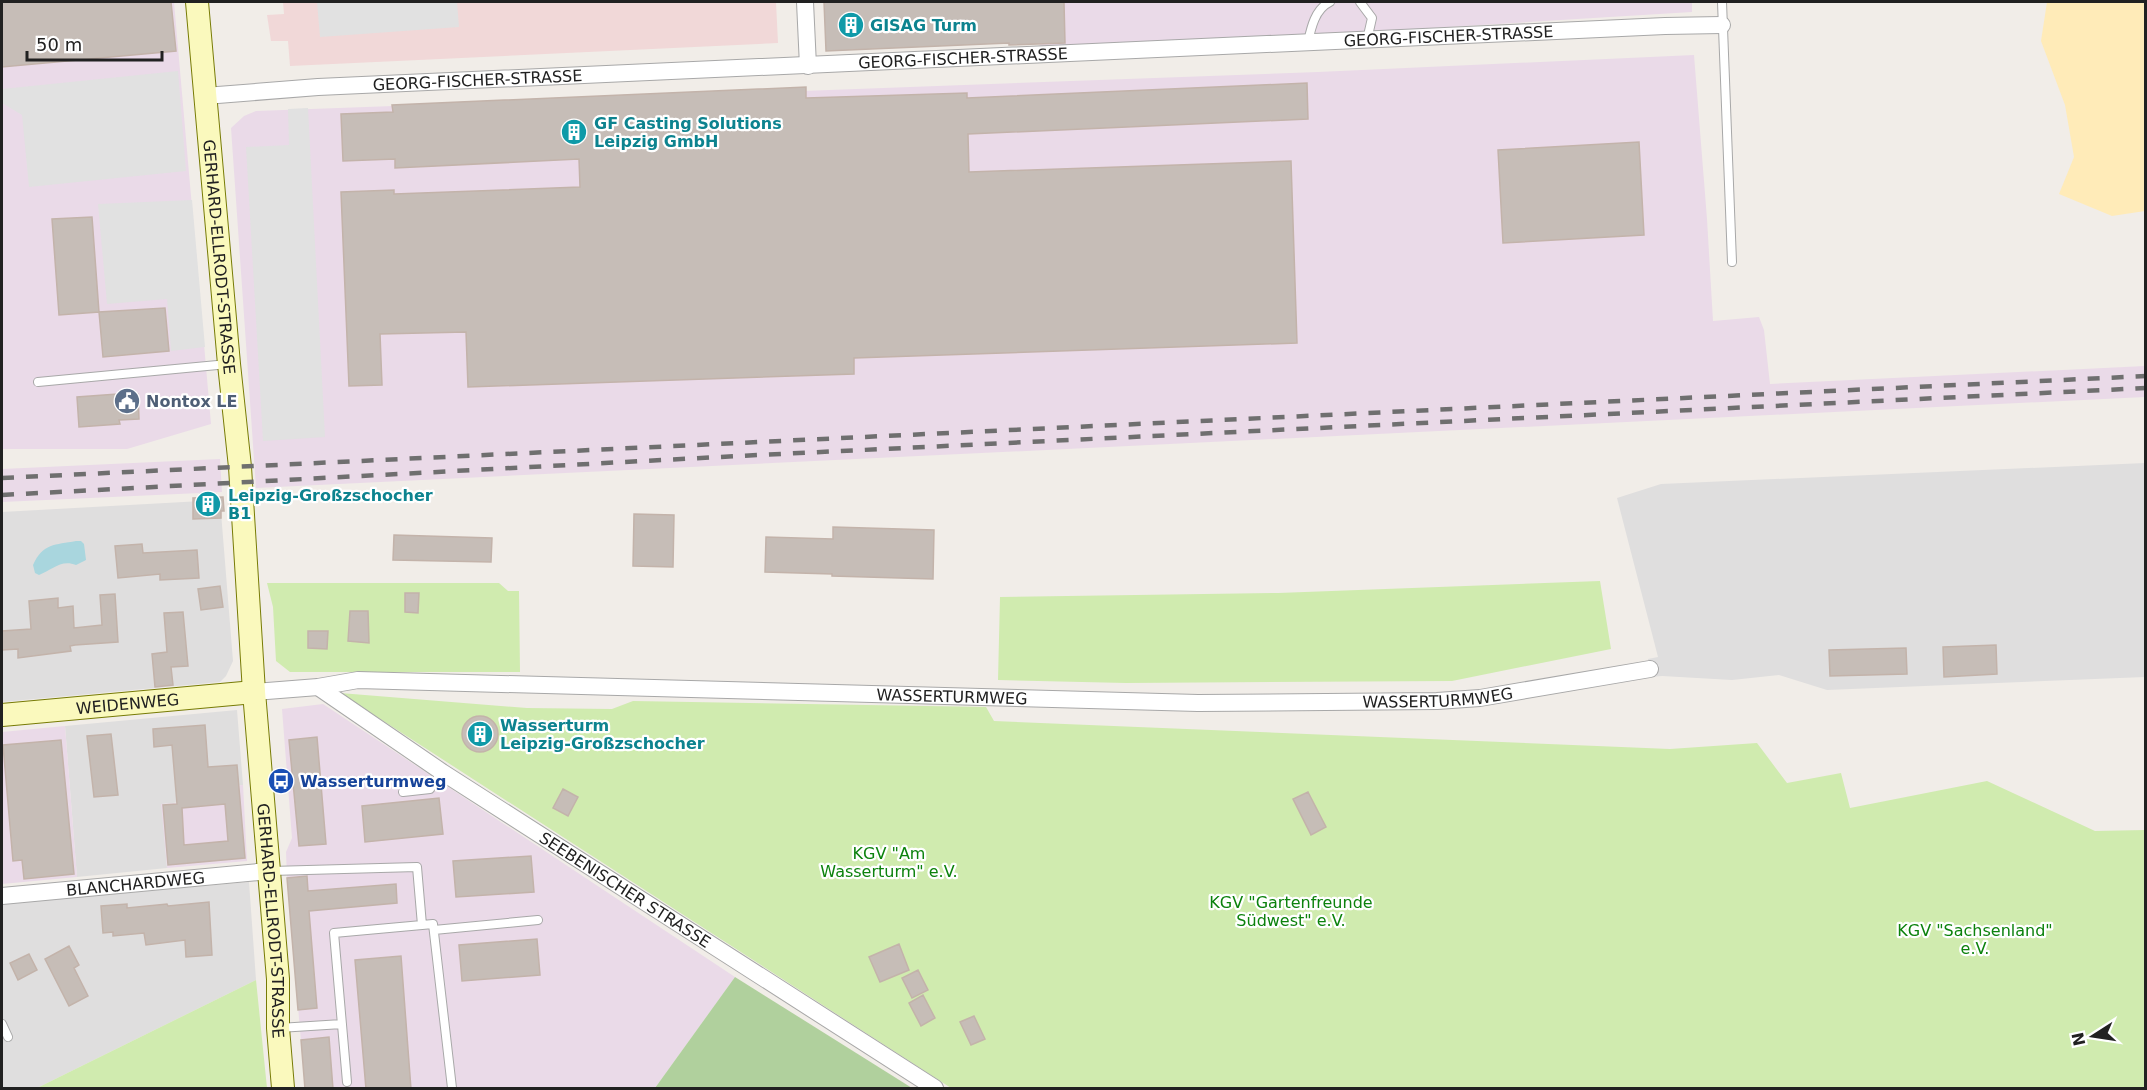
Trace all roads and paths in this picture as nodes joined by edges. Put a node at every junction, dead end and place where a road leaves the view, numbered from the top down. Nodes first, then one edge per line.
1 (197, 2) edge
2 (805, 2) edge
3 (1330, 2) edge
4 (1360, 2) edge
5 (1722, 2) edge
6 (1722, 25) junction
7 (1367, 40) junction
8 (1308, 42) junction
9 (808, 66) junction
10 (204, 96) junction
11 (1732, 262) dead end
12 (229, 364) junction
13 (38, 382) dead end
14 (1650, 669) dead end
15 (318, 687) junction
16 (254, 693) junction
17 (2, 716) edge
18 (442, 772) junction
19 (403, 792) dead end
20 (269, 871) junction
21 (2, 896) edge
22 (538, 920) dead end
23 (422, 924) junction
24 (434, 930) junction
25 (2, 1024) edge
26 (342, 1024) junction
27 (278, 1028) junction
28 (8, 1037) dead end
29 (347, 1082) dead end
30 (283, 1089) edge
31 (452, 1089) edge
32 (935, 1089) edge

1 - 10 main road, GERHARD-ELLRODT-STRASSE
2 - 9 street
3 - 8 lane
4 - 7 lane
5 - 6 lane
6 - 7 street, GEORG-FISCHER-STRASSE
6 - 11 lane
7 - 8 street, GEORG-FISCHER-STRASSE
8 - 9 street, GEORG-FISCHER-STRASSE
9 - 10 street, GEORG-FISCHER-STRASSE
10 - 12 main road, GERHARD-ELLRODT-STRASSE
12 - 13 lane
12 - 16 main road, GERHARD-ELLRODT-STRASSE
14 - 15 street, WASSERTURMWEG
15 - 16 street, WASSERTURMWEG
15 - 18 street, SEEBENISCHER STRASSE
16 - 17 main road, WEIDENWEG
16 - 20 main road, GERHARD-ELLRODT-STRASSE
18 - 19 lane
18 - 32 street, SEEBENISCHER STRASSE
20 - 21 street, BLANCHARDWEG
20 - 23 lane
20 - 27 main road, GERHARD-ELLRODT-STRASSE
22 - 24 lane
23 - 24 lane
23 - 26 lane
24 - 31 lane
25 - 28 lane
26 - 27 lane
26 - 29 lane
27 - 30 main road, GERHARD-ELLRODT-STRASSE

